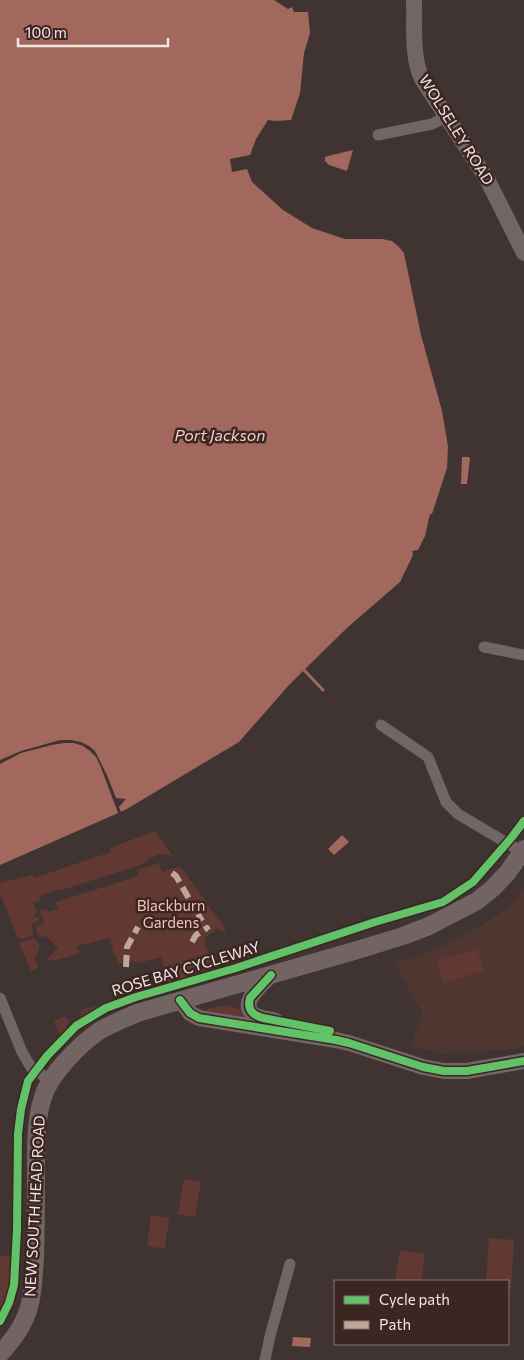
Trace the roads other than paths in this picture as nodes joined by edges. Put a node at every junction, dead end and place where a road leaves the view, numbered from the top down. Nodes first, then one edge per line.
1 (414, 0) edge
2 (448, 116) junction
3 (378, 135) dead end
4 (524, 253) edge
5 (484, 647) dead end
6 (524, 655) edge
7 (381, 725) dead end
8 (523, 851) edge
9 (271, 974) junction
10 (0, 998) edge
11 (180, 1000) junction
12 (403, 1060) junction
13 (524, 1061) edge
14 (51, 1080) junction
15 (290, 1264) dead end
16 (0, 1354) edge
17 (266, 1360) edge

1 - 2 street, WOLSELEY ROAD
2 - 3 street
2 - 4 street, WOLSELEY ROAD
5 - 6 street
7 - 8 street
8 - 9 main road, NEW SOUTH HEAD ROAD
9 - 11 main road, NEW SOUTH HEAD ROAD
9 - 12 street
10 - 14 street
11 - 12 street
11 - 14 main road, NEW SOUTH HEAD ROAD
12 - 13 street
14 - 16 main road, NEW SOUTH HEAD ROAD
15 - 17 street

